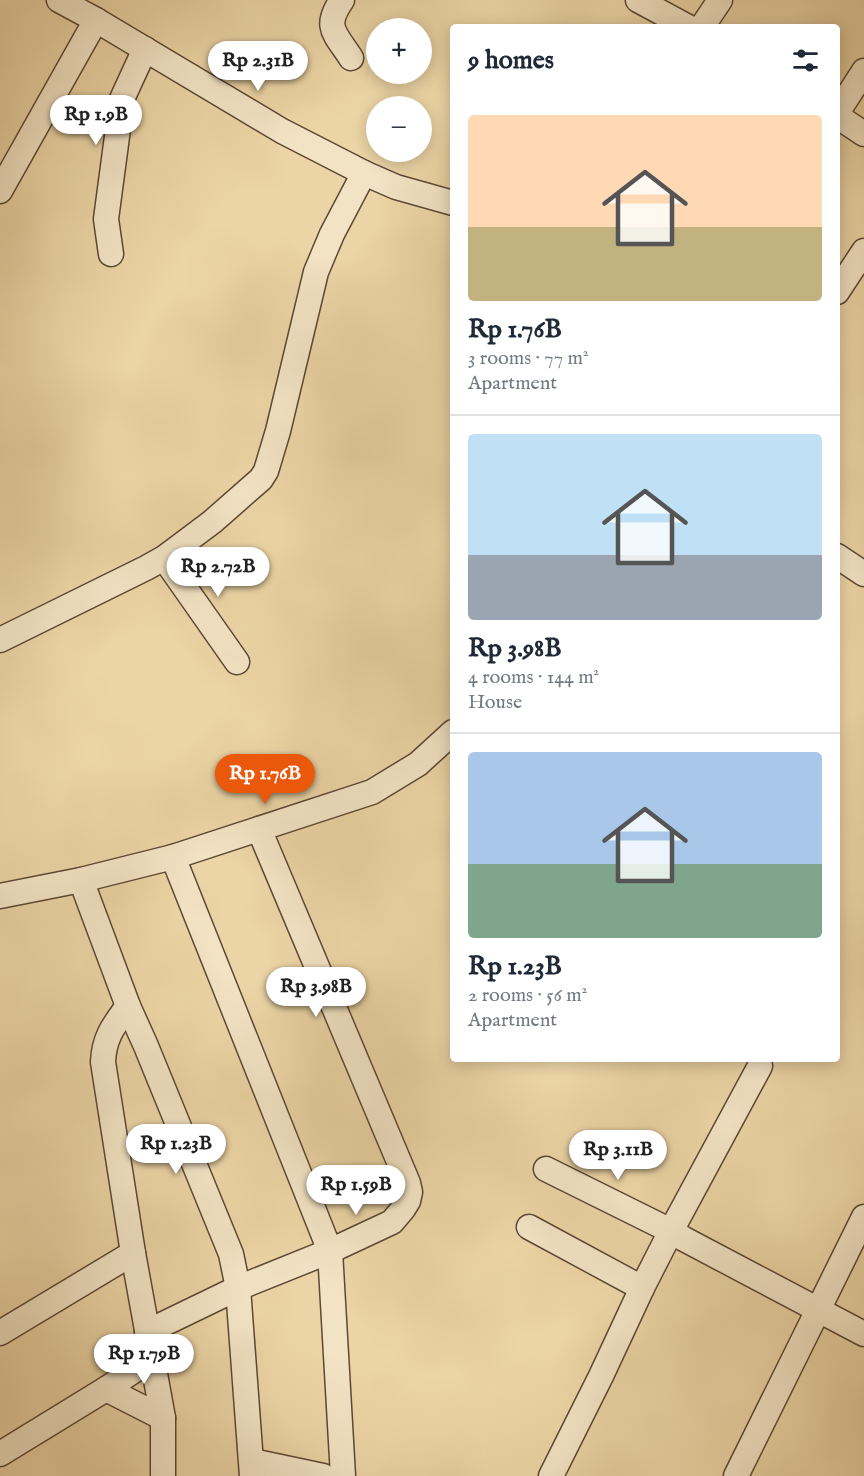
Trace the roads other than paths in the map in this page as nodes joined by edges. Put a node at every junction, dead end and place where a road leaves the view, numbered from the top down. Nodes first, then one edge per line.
1 (59, 0) edge
2 (342, 0) edge
3 (638, 0) edge
4 (720, 0) edge
5 (96, 20) junction
6 (682, 24) edge
7 (704, 24) edge
8 (145, 49) junction
9 (351, 58) dead end
10 (864, 71) edge
11 (840, 109) edge
12 (840, 116) edge
13 (864, 134) edge
14 (364, 173) junction
15 (0, 190) edge
16 (450, 202) edge
17 (864, 251) edge
18 (111, 254) dead end
19 (840, 287) edge
20 (164, 558) junction
21 (840, 558) edge
22 (864, 574) edge
23 (0, 640) edge
24 (237, 662) dead end
25 (450, 735) edge
26 (259, 829) junction
27 (173, 857) junction
28 (81, 880) junction
29 (0, 896) edge
30 (128, 1006) junction
31 (760, 1066) dead end
32 (546, 1169) dead end
33 (864, 1217) edge
34 (529, 1227) dead end
35 (671, 1231) junction
36 (330, 1251) junction
37 (133, 1253) junction
38 (238, 1288) junction
39 (642, 1288) junction
40 (818, 1310) junction
41 (147, 1332) junction
42 (0, 1333) edge
43 (864, 1334) edge
44 (153, 1358) junction
45 (106, 1389) junction
46 (163, 1418) junction
47 (0, 1454) edge
48 (252, 1468) edge
49 (164, 1476) edge
50 (323, 1476) edge
51 (343, 1476) edge
52 (551, 1476) edge
53 (736, 1476) edge

1 - 5 street
2 - 9 street
3 - 6 street
4 - 7 street
5 - 8 street
5 - 15 street
8 - 14 street
8 - 18 street
10 - 11 street
12 - 13 street
14 - 16 street
14 - 20 street
17 - 19 street
20 - 23 street
20 - 24 street
21 - 22 street
25 - 26 street
26 - 27 street
26 - 36 street
27 - 28 street
27 - 36 street
28 - 29 street
28 - 30 street
30 - 37 street
30 - 38 street
31 - 35 street
32 - 35 street
33 - 40 street
34 - 39 street
35 - 39 street
35 - 40 street
36 - 38 street
36 - 51 street
37 - 41 street
37 - 42 street
38 - 41 street
38 - 48 street
39 - 52 street
40 - 43 street
40 - 53 street
41 - 44 street
44 - 45 street
44 - 46 street
45 - 46 street
45 - 47 street
46 - 49 street
48 - 50 street

